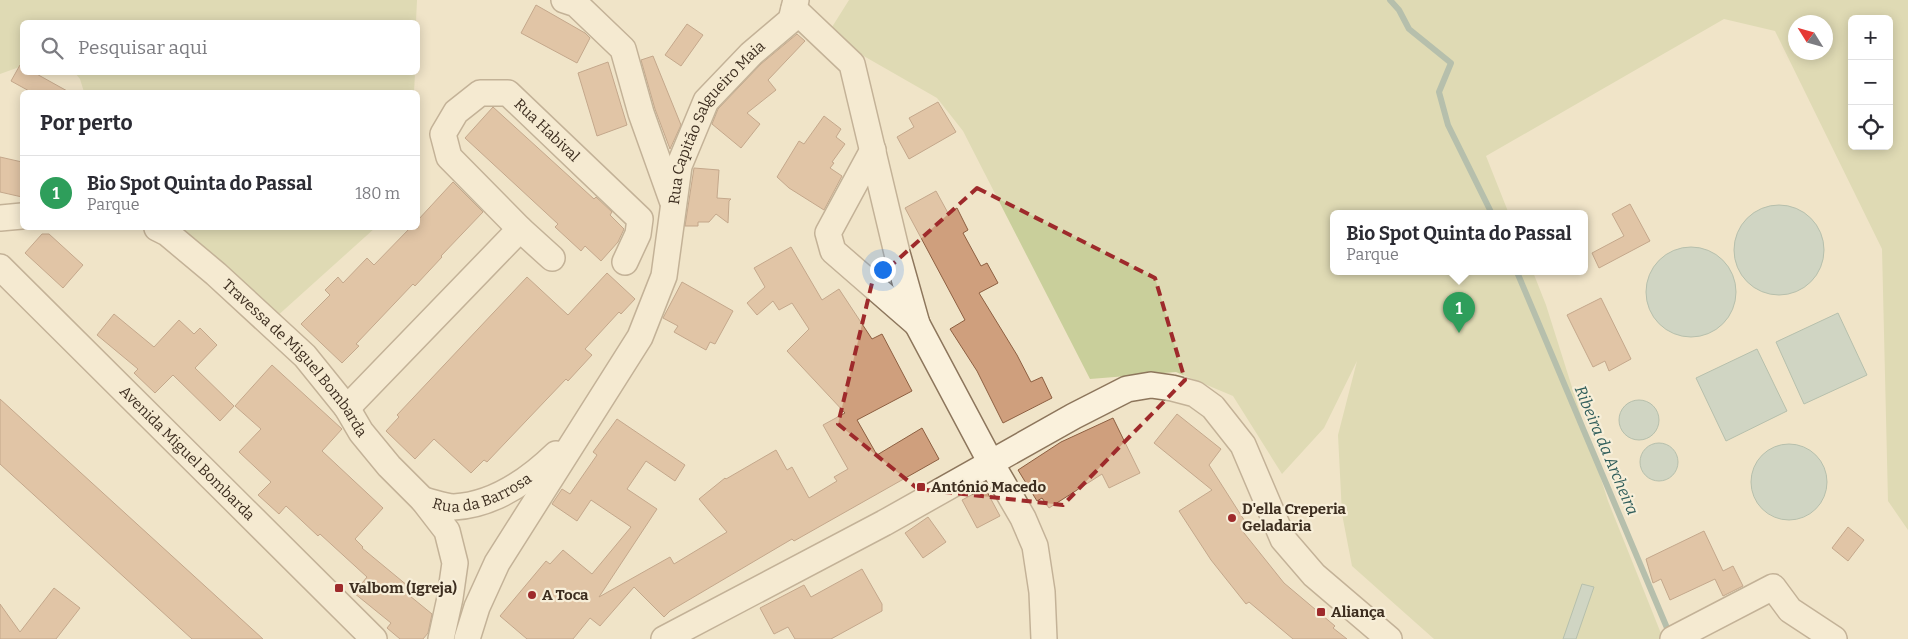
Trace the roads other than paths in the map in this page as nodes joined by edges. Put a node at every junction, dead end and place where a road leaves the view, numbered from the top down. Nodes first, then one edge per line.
1 (564, 0) edge
2 (795, 5) edge
3 (874, 150) junction
4 (673, 202) junction
5 (20, 216) edge
6 (0, 218) edge
7 (520, 229) junction
8 (162, 230) edge
9 (552, 258) dead end
10 (625, 262) dead end
11 (0, 267) edge
12 (917, 324) junction
13 (347, 408) junction
14 (582, 430) junction
15 (991, 463) junction
16 (423, 500) junction
17 (1679, 636) edge
18 (374, 639) edge
19 (441, 639) edge
20 (467, 639) edge
21 (664, 639) edge
22 (1044, 639) edge
23 (1389, 639) edge
24 (1834, 639) edge

1 - 4 street, Rua Capitão Salgueiro Maia
2 - 3 street
2 - 4 street, Rua Capitão Salgueiro Maia
3 - 12 street
3 - 12 street
4 - 14 street, Rua da Barrosa
5 - 6 street
7 - 9 street, Rua Habival
7 - 10 street, Rua Habival
7 - 13 street
8 - 13 street, Travessa de Miguel Bombarda
11 - 18 street, Avenida Miguel Bombarda
12 - 15 street
13 - 16 street, Travessa de Miguel Bombarda
14 - 16 street, Rua da Barrosa
14 - 20 street, Rua da Barrosa
15 - 21 street
15 - 22 street
15 - 23 street
16 - 19 street, Rua da Barrosa
17 - 24 street

